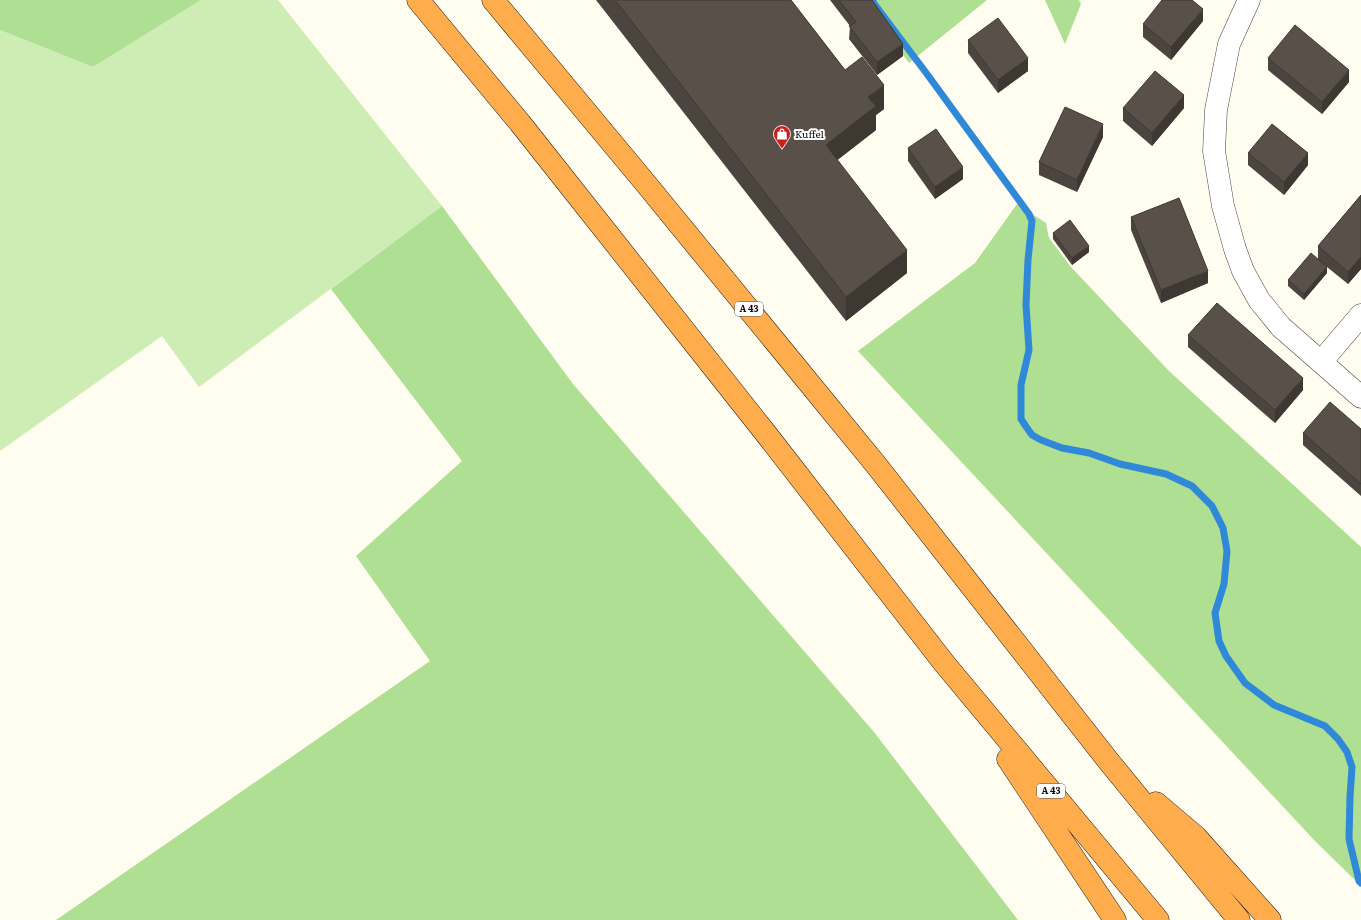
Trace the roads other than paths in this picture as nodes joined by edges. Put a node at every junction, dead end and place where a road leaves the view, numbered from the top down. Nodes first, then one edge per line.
1 (418, 0) edge
2 (494, 0) edge
3 (1249, 0) edge
4 (1361, 315) edge
5 (1321, 362) junction
6 (1361, 398) edge
7 (944, 663) junction
8 (1110, 763) junction
9 (1116, 920) edge
10 (1158, 920) edge
11 (1239, 920) edge
12 (1270, 920) edge

1 - 7 highway, A 43
2 - 8 highway, A 43
3 - 5 street
4 - 5 street
5 - 6 street
7 - 9 highway
7 - 10 highway, A 43
8 - 11 highway, A 43
8 - 12 highway

